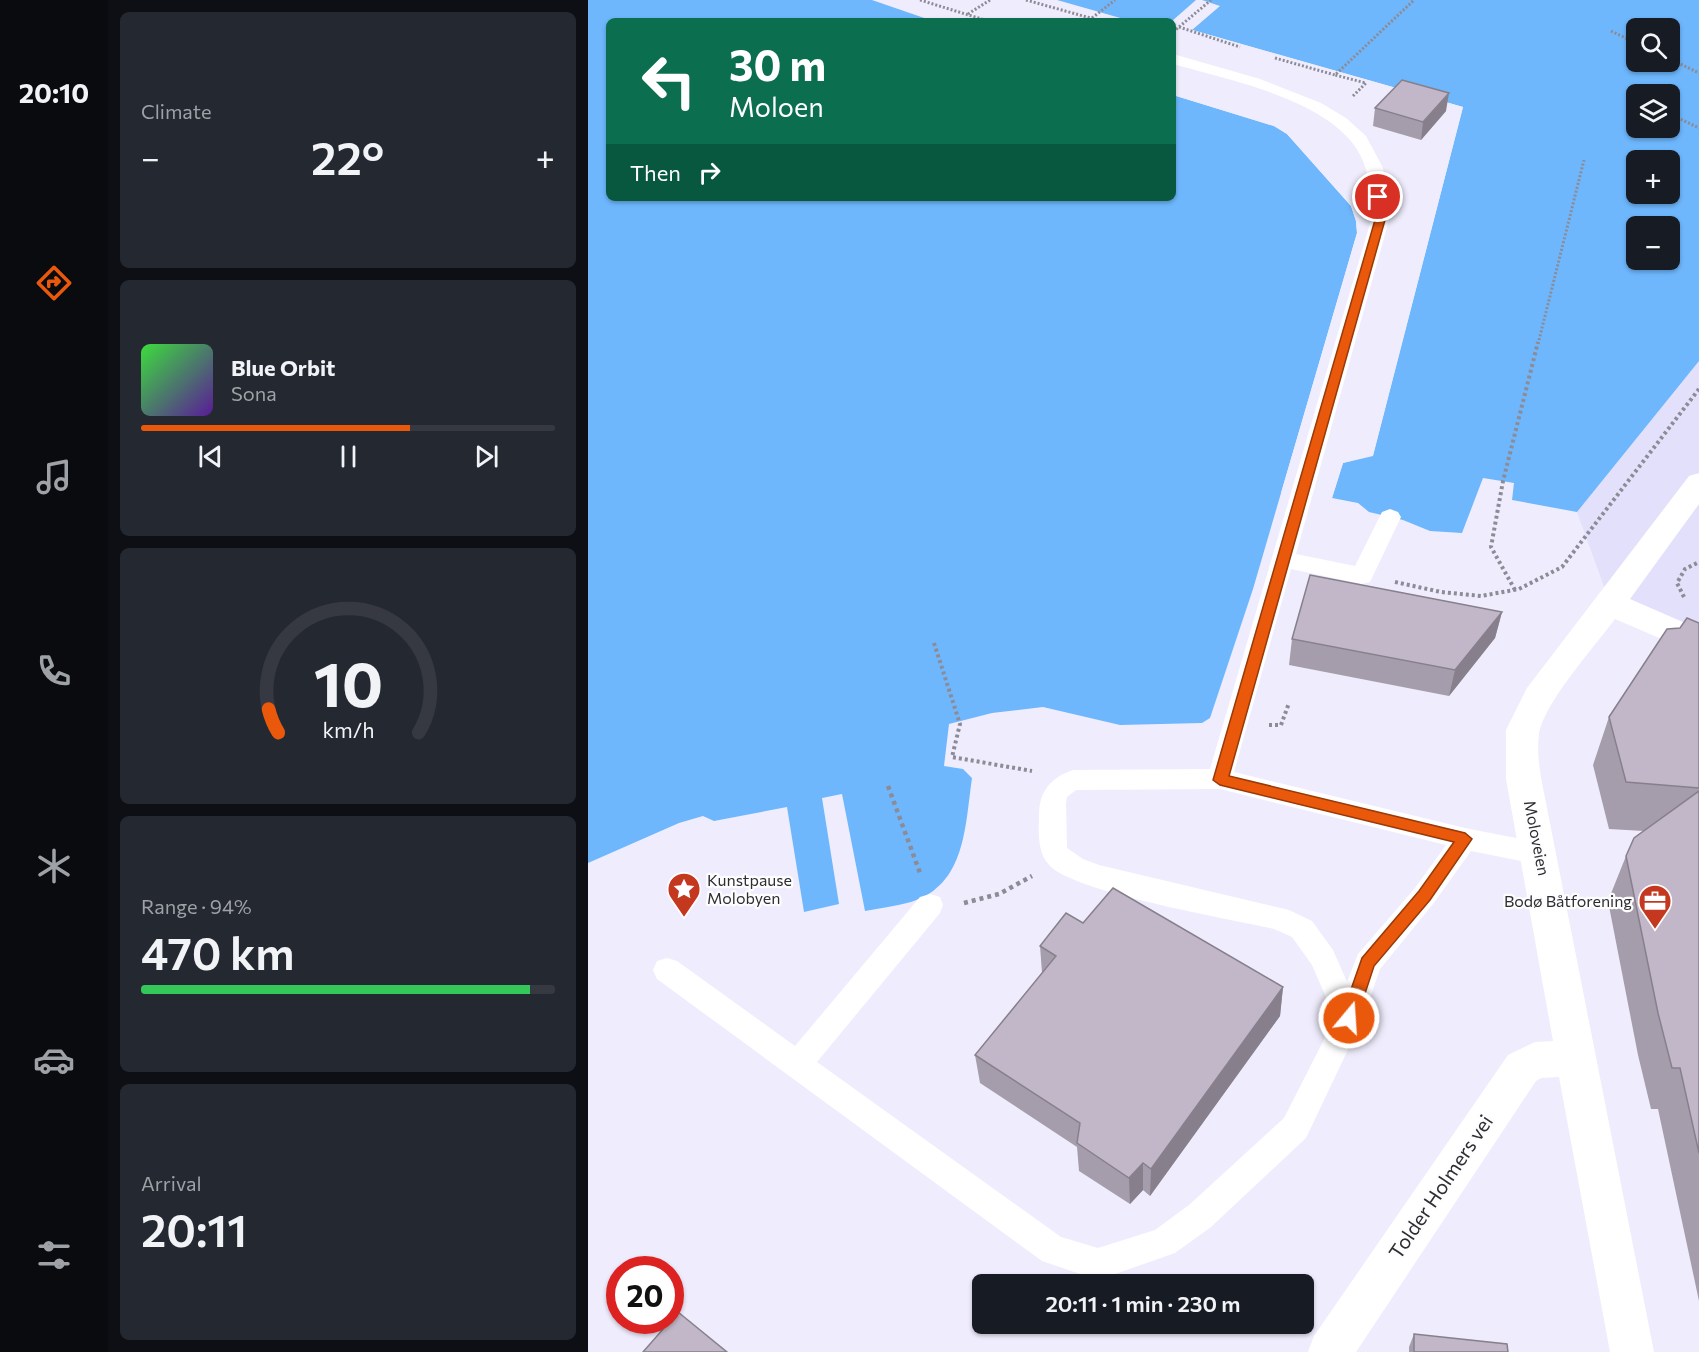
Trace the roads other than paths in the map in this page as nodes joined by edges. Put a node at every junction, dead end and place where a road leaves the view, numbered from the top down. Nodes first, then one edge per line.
1 (1176, 60) edge
2 (1699, 483) edge
3 (1390, 517) dead end
4 (1285, 560) junction
5 (1610, 603) junction
6 (1699, 644) edge
7 (1220, 780) junction
8 (1465, 839) junction
9 (1541, 854) junction
10 (930, 905) road end
11 (667, 970) dead end
12 (1349, 1018) junction
13 (1574, 1059) junction
14 (798, 1064) junction
15 (1330, 1352) edge
16 (1632, 1352) edge

1 - 4 lane
2 - 5 street, Moloveien
3 - 4 lane
4 - 7 lane
5 - 6 street
5 - 9 street, Moloveien
7 - 8 lane
7 - 12 lane
8 - 9 lane
8 - 12 lane
9 - 13 street, Moloveien
10 - 14 lane
11 - 14 lane
12 - 14 lane
13 - 15 street, Tolder Holmers vei
13 - 16 street, Moloveien

